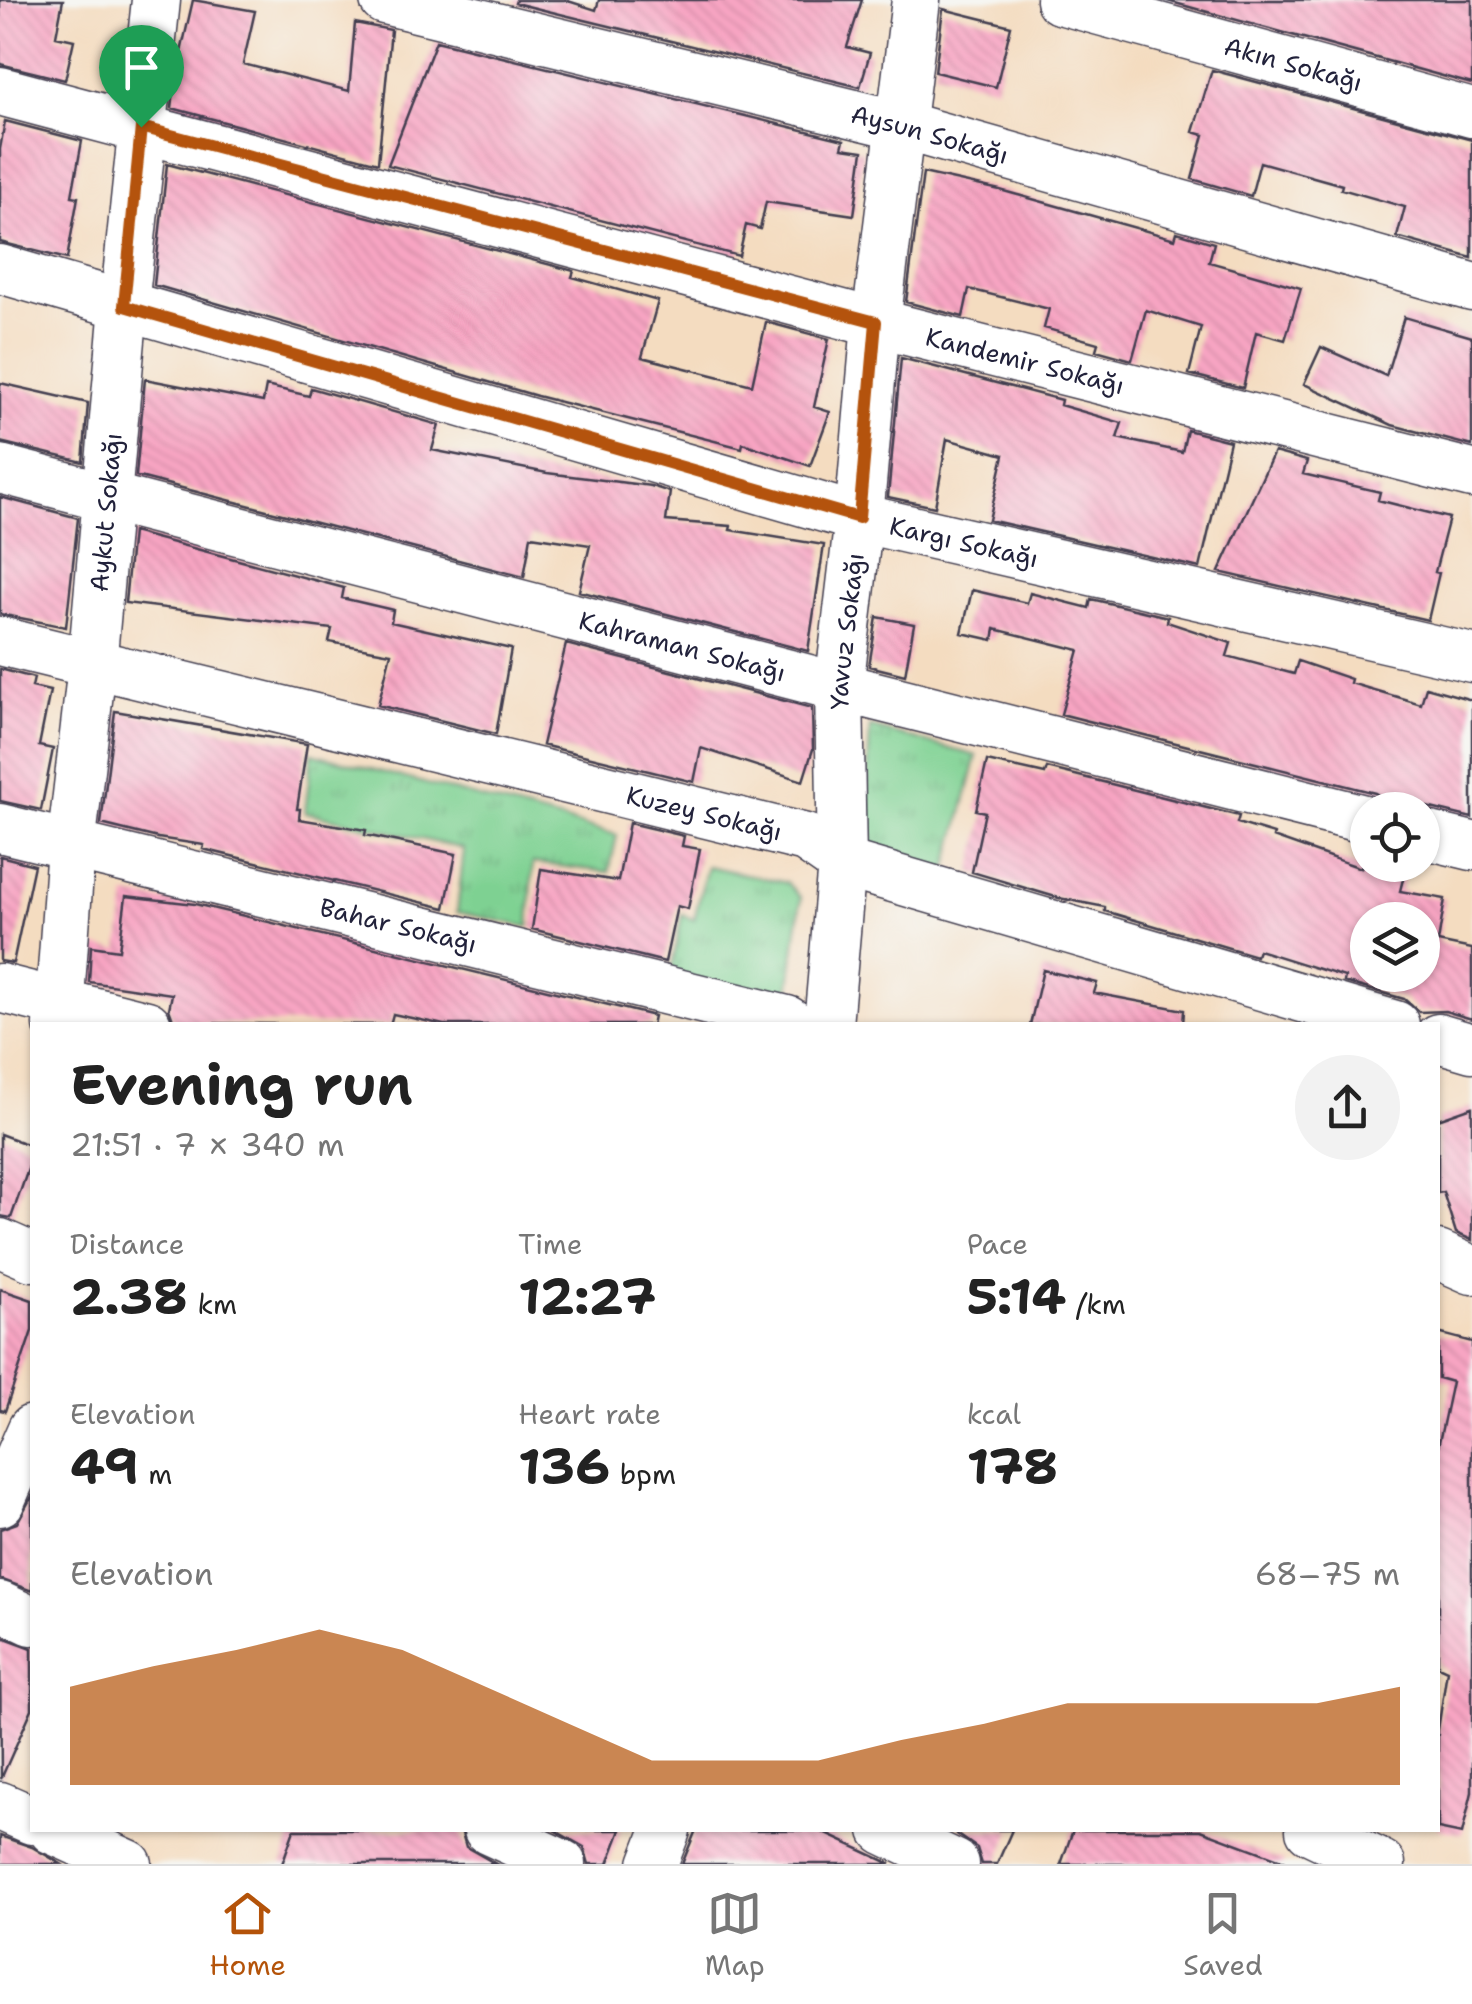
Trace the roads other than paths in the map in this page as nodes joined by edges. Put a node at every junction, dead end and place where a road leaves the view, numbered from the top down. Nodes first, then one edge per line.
1 (156, 0) edge
2 (384, 0) edge
3 (916, 0) edge
4 (1060, 0) edge
5 (0, 90) edge
6 (1472, 112) edge
7 (900, 125) junction
8 (141, 127) junction
9 (0, 269) edge
10 (1472, 287) edge
11 (124, 306) junction
12 (876, 322) junction
13 (0, 469) edge
14 (1472, 474) edge
15 (109, 499) junction
16 (859, 518) junction
17 (0, 641) edge
18 (1472, 658) edge
19 (92, 666) junction
20 (839, 688) junction
21 (1350, 816) edge
22 (0, 828) edge
23 (1440, 838) edge
24 (1472, 846) edge
25 (71, 847) junction
26 (842, 863) junction
27 (0, 988) edge
28 (59, 1015) edge
29 (121, 1022) edge
30 (790, 1022) edge
31 (828, 1022) edge
32 (1385, 1022) edge
33 (1440, 1039) edge
34 (1472, 1048) edge
35 (0, 1243) edge
36 (30, 1255) edge
37 (1440, 1256) edge
38 (1472, 1270) edge
39 (22, 1442) edge
40 (0, 1502) edge
41 (0, 1606) edge
42 (30, 1619) edge
43 (0, 1806) edge
44 (30, 1819) edge
45 (58, 1832) edge
46 (492, 1832) edge
47 (665, 1832) edge
48 (888, 1832) edge
49 (1314, 1832) edge
50 (128, 1864) edge
51 (562, 1864) edge
52 (653, 1864) edge
53 (955, 1864) edge
54 (1381, 1864) edge

1 - 8 street, Aykut Sokağı
2 - 7 street, Aysun Sokağı
3 - 7 street, Yavuz Sokağı
4 - 6 street, Akın Sokağı
5 - 8 street, Kandemir Sokağı
7 - 10 street, Aysun Sokağı
7 - 12 street, Yavuz Sokağı
8 - 11 street, Aykut Sokağı
8 - 12 street, Kandemir Sokağı
9 - 11 street, Kargı Sokağı
11 - 15 street, Aykut Sokağı
11 - 16 street, Kargı Sokağı
12 - 14 street, Kandemir Sokağı
12 - 16 street, Yavuz Sokağı
13 - 15 street, Kahraman Sokağı
15 - 19 street, Aykut Sokağı
15 - 20 street, Kahraman Sokağı
16 - 18 street, Kargı Sokağı
16 - 20 street, Yavuz Sokağı
17 - 19 street, Kuzey Sokağı
19 - 25 street, Aykut Sokağı
19 - 26 street, Kuzey Sokağı
20 - 21 street, Kahraman Sokağı
20 - 26 street, Yavuz Sokağı
22 - 25 street, Bahar Sokağı
23 - 24 street
25 - 28 street, Aykut Sokağı
25 - 30 street, Bahar Sokağı
26 - 31 street, Yavuz Sokağı
26 - 32 street, Kuzey Sokağı
27 - 28 street
28 - 29 street
33 - 34 street
35 - 36 street
37 - 38 street
39 - 40 street
41 - 42 street
43 - 44 street
45 - 50 street
46 - 51 street
47 - 52 street
48 - 53 street
49 - 54 street

